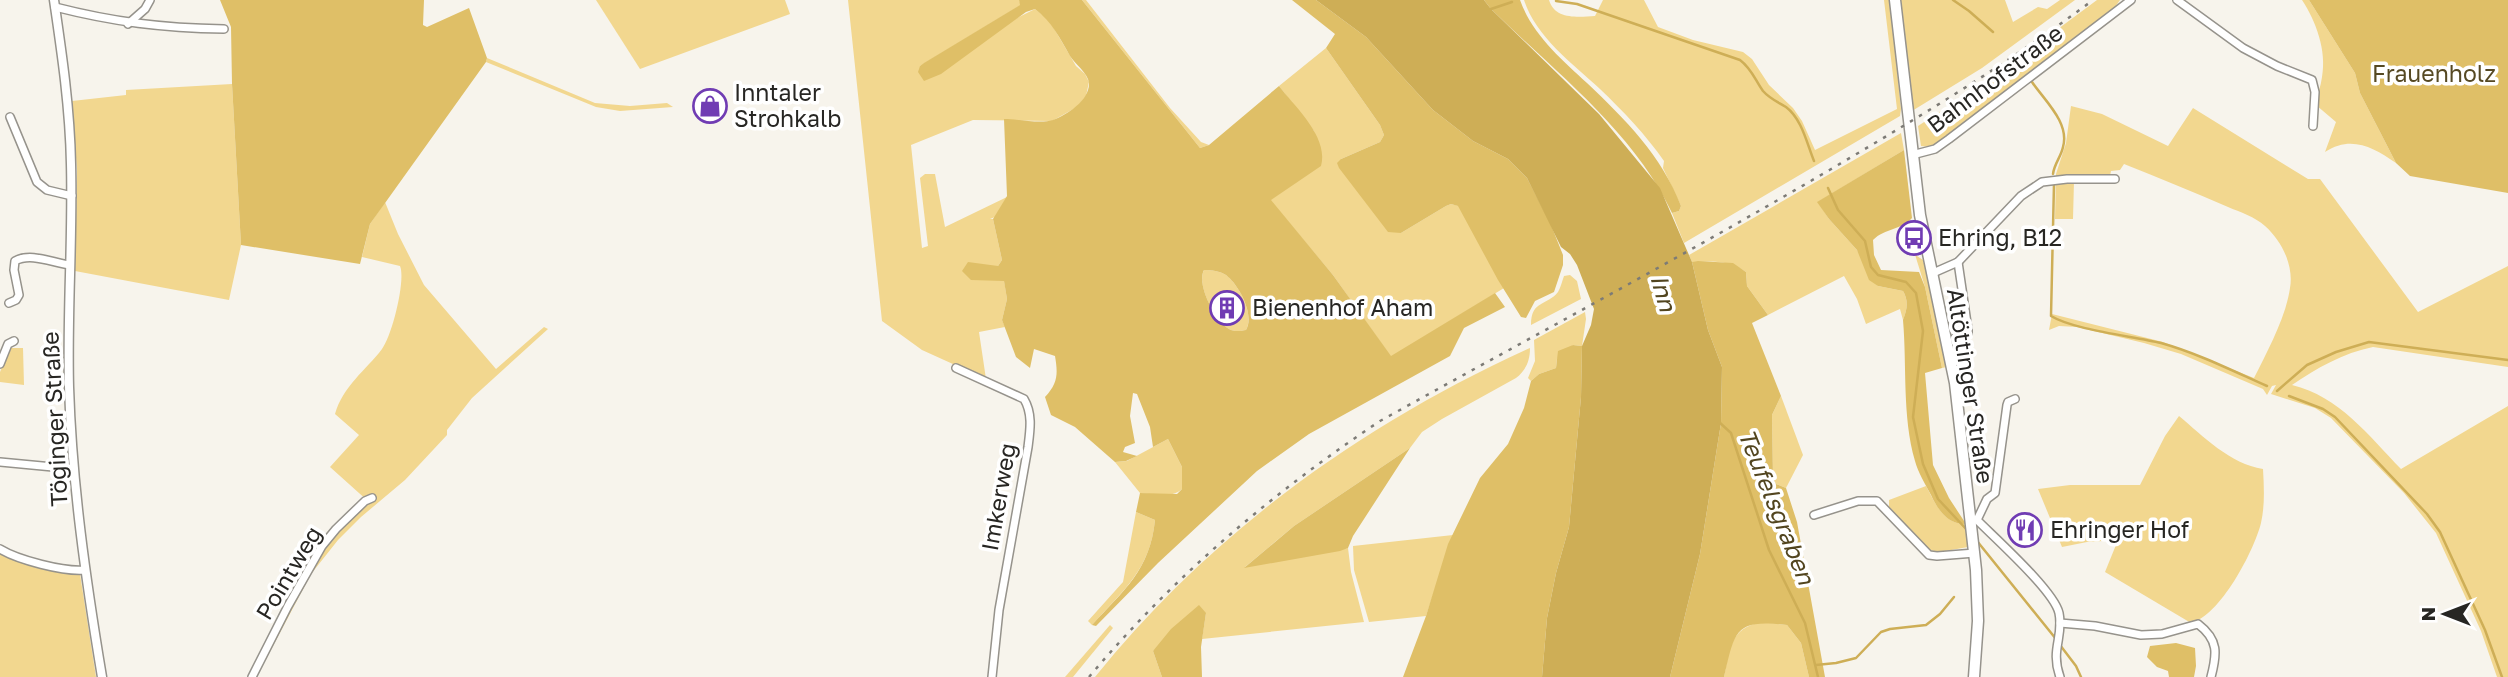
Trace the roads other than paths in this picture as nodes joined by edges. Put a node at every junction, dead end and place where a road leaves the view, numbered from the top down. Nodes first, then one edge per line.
1 (150, 0) edge
2 (1895, 0) edge
3 (2131, 0) edge
4 (2177, 0) edge
5 (54, 4) edge
6 (128, 24) junction
7 (224, 29) dead end
8 (10, 117) dead end
9 (2313, 127) dead end
10 (1912, 155) junction
11 (2115, 179) dead end
12 (72, 196) junction
13 (1958, 262) junction
14 (70, 265) junction
15 (1933, 273) junction
16 (9, 303) dead end
17 (1955, 338) dead end
18 (14, 341) dead end
19 (0, 364) edge
20 (956, 368) dead end
21 (2015, 399) dead end
22 (0, 462) edge
23 (74, 468) junction
24 (372, 498) dead end
25 (1814, 515) dead end
26 (1974, 522) junction
27 (0, 549) edge
28 (1974, 550) junction
29 (85, 570) junction
30 (2060, 623) junction
31 (102, 677) edge
32 (252, 677) edge
33 (992, 677) edge
34 (1974, 677) edge
35 (2060, 677) edge
36 (2211, 677) edge

1 - 6 street
2 - 10 main road, Altöttinger Straße
3 - 10 street, Bahnhofstraße
4 - 9 street
5 - 6 street
5 - 12 street, Töginger Straße
6 - 7 street
8 - 12 street
10 - 15 main road, Altöttinger Straße
11 - 13 street
12 - 14 street, Töginger Straße
13 - 15 street
13 - 17 street
14 - 16 street
14 - 23 street, Töginger Straße
15 - 26 main road, Altöttinger Straße
18 - 19 street
20 - 33 street, Imkerweg
21 - 26 street
22 - 23 street
23 - 29 street, Töginger Straße
24 - 32 street, Pointweg
25 - 28 street
26 - 28 main road, Altöttinger Straße
26 - 30 street
27 - 29 street
28 - 34 main road, Altöttinger Straße
29 - 31 street, Töginger Straße
30 - 35 street
30 - 36 street

